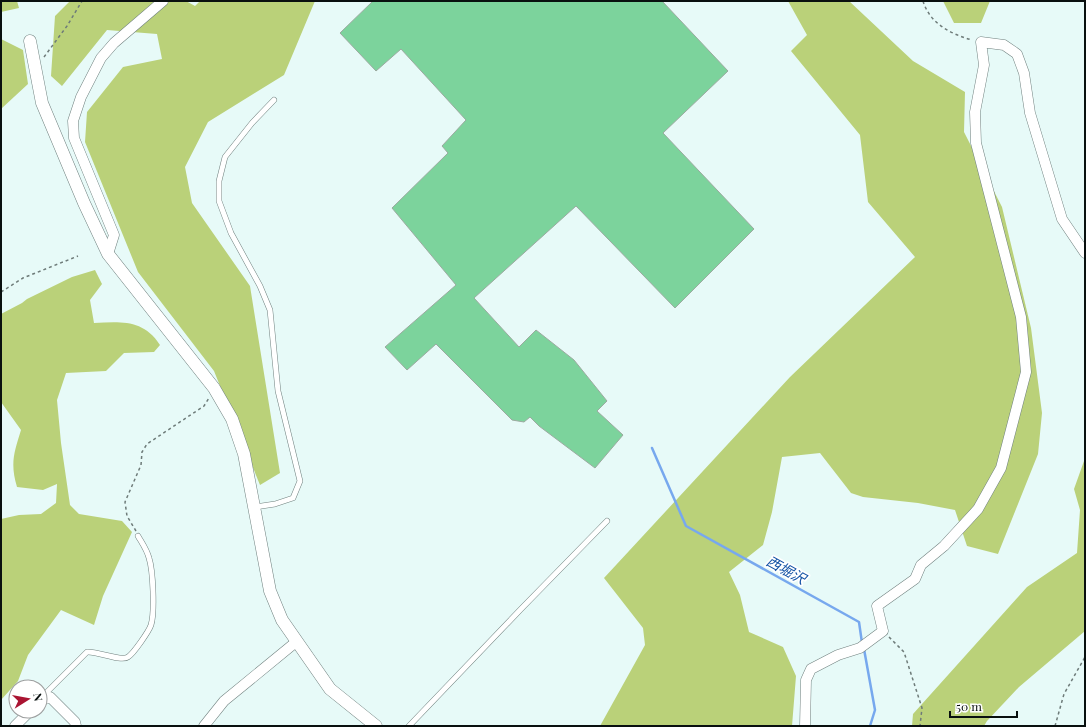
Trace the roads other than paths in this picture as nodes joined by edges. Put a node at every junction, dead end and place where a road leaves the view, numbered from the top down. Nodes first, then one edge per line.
1 (163, 1) edge
2 (30, 41) dead end
3 (274, 100) dead end
4 (1085, 253) edge
5 (108, 254) junction
6 (255, 507) junction
7 (607, 521) dead end
8 (138, 536) road end
9 (296, 642) junction
10 (48, 691) edge
11 (48, 698) edge
12 (76, 726) edge
13 (204, 726) edge
14 (376, 726) edge
15 (409, 726) edge
16 (805, 726) edge

1 - 5 street
2 - 5 street
3 - 6 lane
4 - 16 street
5 - 6 street
6 - 9 street
7 - 15 lane
8 - 10 lane
9 - 13 street
9 - 14 street
11 - 12 street

